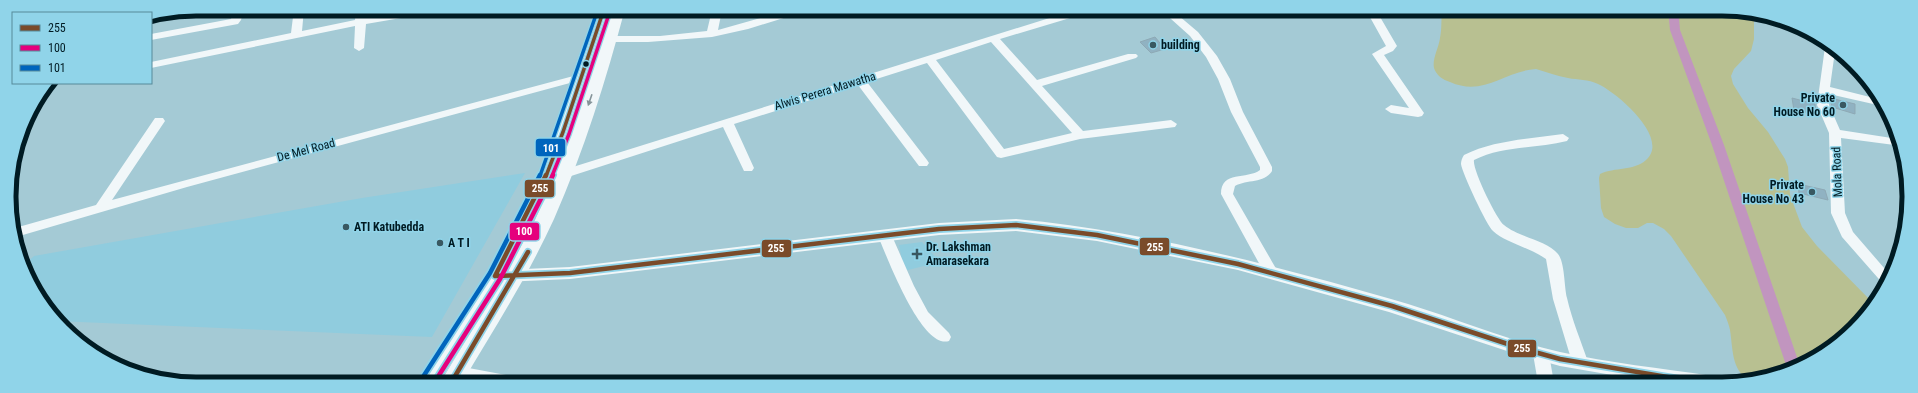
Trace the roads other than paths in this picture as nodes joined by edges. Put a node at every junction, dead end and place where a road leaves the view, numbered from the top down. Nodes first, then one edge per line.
1 (237, 16) edge
2 (299, 16) edge
3 (360, 16) edge
4 (392, 16) edge
5 (602, 16) edge
6 (616, 16) edge
7 (716, 16) edge
8 (780, 16) edge
9 (1066, 16) edge
10 (1173, 16) edge
11 (1374, 16) edge
12 (360, 22) junction
13 (712, 34) junction
14 (296, 36) junction
15 (152, 37) edge
16 (993, 38) junction
17 (610, 39) junction
18 (359, 48) dead end
19 (1829, 52) edge
20 (1132, 56) dead end
21 (930, 59) junction
22 (152, 65) edge
23 (589, 77) junction
24 (860, 80) junction
25 (1035, 84) junction
26 (1825, 89) junction
27 (1876, 102) edge
28 (1391, 109) dead end
29 (159, 120) dead end
30 (727, 122) junction
31 (1170, 124) dead end
32 (1835, 133) junction
33 (1080, 136) junction
34 (1563, 138) dead end
35 (1893, 142) edge
36 (923, 163) dead end
37 (748, 168) dead end
38 (564, 174) junction
39 (100, 208) junction
40 (19, 231) edge
41 (885, 236) junction
42 (1271, 272) junction
43 (495, 276) junction
44 (515, 276) junction
45 (1883, 276) edge
46 (944, 338) dead end
47 (1541, 354) junction
48 (1580, 362) junction
49 (430, 377) edge
50 (454, 377) edge
51 (1545, 377) edge
52 (1670, 377) edge

1 - 15 street
2 - 14 street
3 - 12 street
4 - 12 street
5 - 23 highway
6 - 17 highway
7 - 13 street
8 - 13 street
9 - 16 street, Alwis Perera Mawatha
10 - 42 street
11 - 28 street
12 - 14 street
12 - 18 street
13 - 17 street
14 - 22 street
16 - 21 street, Alwis Perera Mawatha
16 - 25 street
17 - 23 highway
19 - 26 street, Mola Road
20 - 25 street
21 - 24 street, Alwis Perera Mawatha
21 - 33 street
23 -> 38 highway
23 - 39 street, De Mel Road
23 - 43 highway
24 - 30 street, Alwis Perera Mawatha
24 - 36 street
25 - 33 street
26 - 27 street
26 - 32 street, Mola Road
29 - 39 street
30 - 37 street
30 - 38 street, Alwis Perera Mawatha
31 - 33 street
32 - 35 street
32 - 45 street, Mola Road
34 - 48 street
38 - 44 highway
39 - 40 street, De Mel Road
41 - 42 main road
41 - 44 main road
41 - 46 street
42 - 47 main road
43 - 44 main road
43 - 49 highway
44 - 50 highway
47 - 48 main road
47 - 51 street
48 - 52 main road

